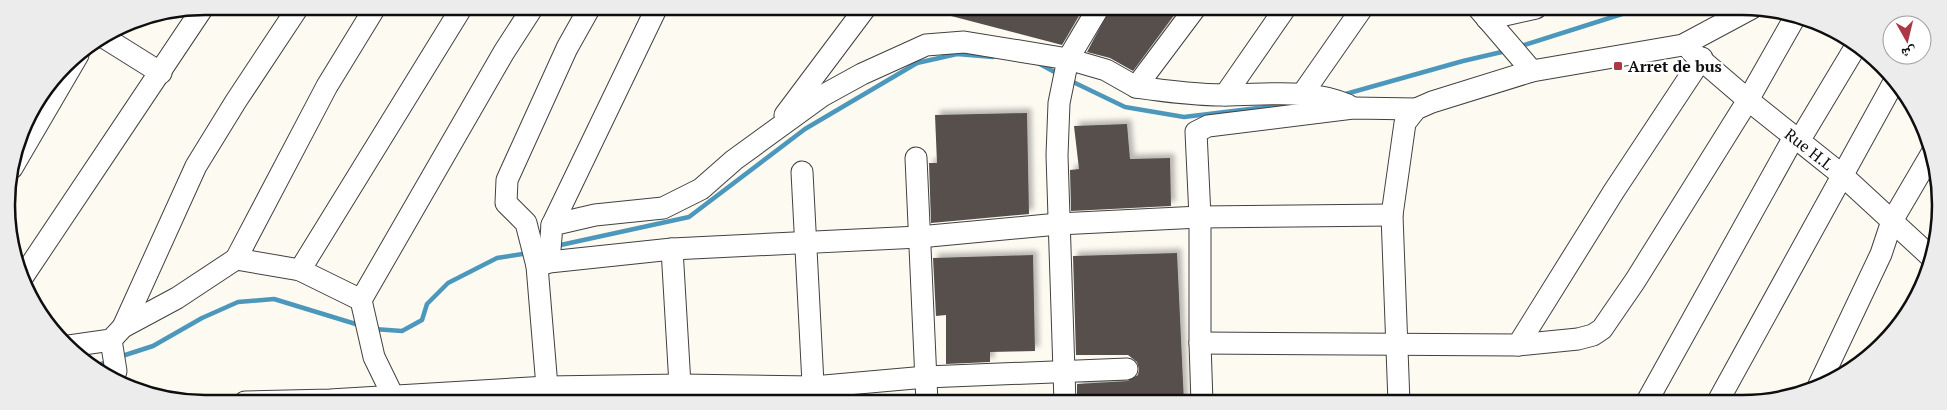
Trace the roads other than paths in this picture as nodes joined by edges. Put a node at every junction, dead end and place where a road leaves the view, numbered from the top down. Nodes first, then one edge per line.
1 (198, 15) edge
2 (293, 15) edge
3 (370, 15) edge
4 (456, 15) edge
5 (528, 15) edge
6 (585, 15) edge
7 (654, 15) edge
8 (860, 15) edge
9 (1090, 15) edge
10 (1190, 15) edge
11 (1281, 15) edge
12 (1358, 15) edge
13 (1484, 15) edge
14 (1739, 15) edge
15 (1792, 21) edge
16 (109, 41) edge
17 (1683, 45) junction
18 (1853, 51) edge
19 (1702, 58) junction
20 (1068, 59) junction
21 (1532, 71) junction
22 (162, 73) junction
23 (65, 77) edge
24 (1136, 87) junction
25 (1891, 87) edge
26 (1302, 93) junction
27 (1226, 95) junction
28 (1748, 100) junction
29 (1353, 108) junction
30 (1416, 109) junction
31 (774, 130) junction
32 (1796, 139) junction
33 (24, 148) edge
34 (916, 158) dead end
35 (1927, 161) edge
36 (802, 172) dead end
37 (1842, 175) junction
38 (1392, 215) junction
39 (1200, 217) junction
40 (1892, 221) junction
41 (1058, 224) junction
42 (552, 225) junction
43 (919, 237) junction
44 (805, 244) junction
45 (672, 249) junction
46 (1926, 253) edge
47 (236, 259) junction
48 (543, 264) junction
49 (300, 270) junction
50 (27, 271) edge
51 (361, 300) junction
52 (117, 333) junction
53 (1200, 343) junction
54 (76, 344) edge
55 (1398, 344) junction
56 (1518, 345) junction
57 (1127, 369) dead end
58 (115, 372) edge
59 (1064, 372) junction
60 (926, 377) junction
61 (1823, 377) edge
62 (547, 387) junction
63 (681, 394) edge
64 (391, 395) edge
65 (444, 395) edge
66 (814, 395) edge
67 (927, 395) edge
68 (1065, 395) edge
69 (1202, 395) edge
70 (1399, 395) edge
71 (1651, 395) edge
72 (1721, 395) edge

1 - 22 street
2 - 52 street
3 - 47 street
4 - 49 street
5 - 51 street
6 - 48 street
7 - 42 street
8 - 31 street
9 - 20 street
10 - 24 street
11 - 27 street
12 - 26 street
13 - 21 street
14 - 17 street
15 - 28 street
16 - 22 street
17 - 19 street, Rue H.L
17 - 21 street
18 - 32 street
19 - 28 street, Rue H.L
19 - 56 street
20 - 24 street
20 - 31 street
20 - 41 street
21 - 30 street
22 - 50 street
23 - 33 street
24 - 27 street
25 - 37 street
26 - 27 street
26 - 29 street
28 - 32 street, Rue H.L
28 - 56 street
29 - 30 street
29 - 39 street
30 - 38 street
31 - 42 street
32 - 37 street, Rue H.L
32 - 71 street
34 - 43 street
35 - 40 street
36 - 44 street
37 - 40 street, Rue H.L
37 - 72 street
38 - 39 street
38 - 55 street
39 - 41 street
39 - 53 street
40 - 46 street, Rue H.L
40 - 61 street
41 - 43 street
41 - 59 street
42 - 48 street
43 - 44 street
43 - 60 street
44 - 45 street
44 - 66 street
45 - 48 street
45 - 63 street
47 - 49 street
47 - 52 street
48 - 62 street
49 - 51 street
51 - 64 street
52 - 54 street
52 - 58 street
53 - 55 street
53 - 69 street
55 - 56 street
55 - 70 street
57 - 59 street
59 - 60 street
59 - 68 street
60 - 66 street
60 - 67 street
62 - 63 street
62 - 65 street
63 - 66 street

